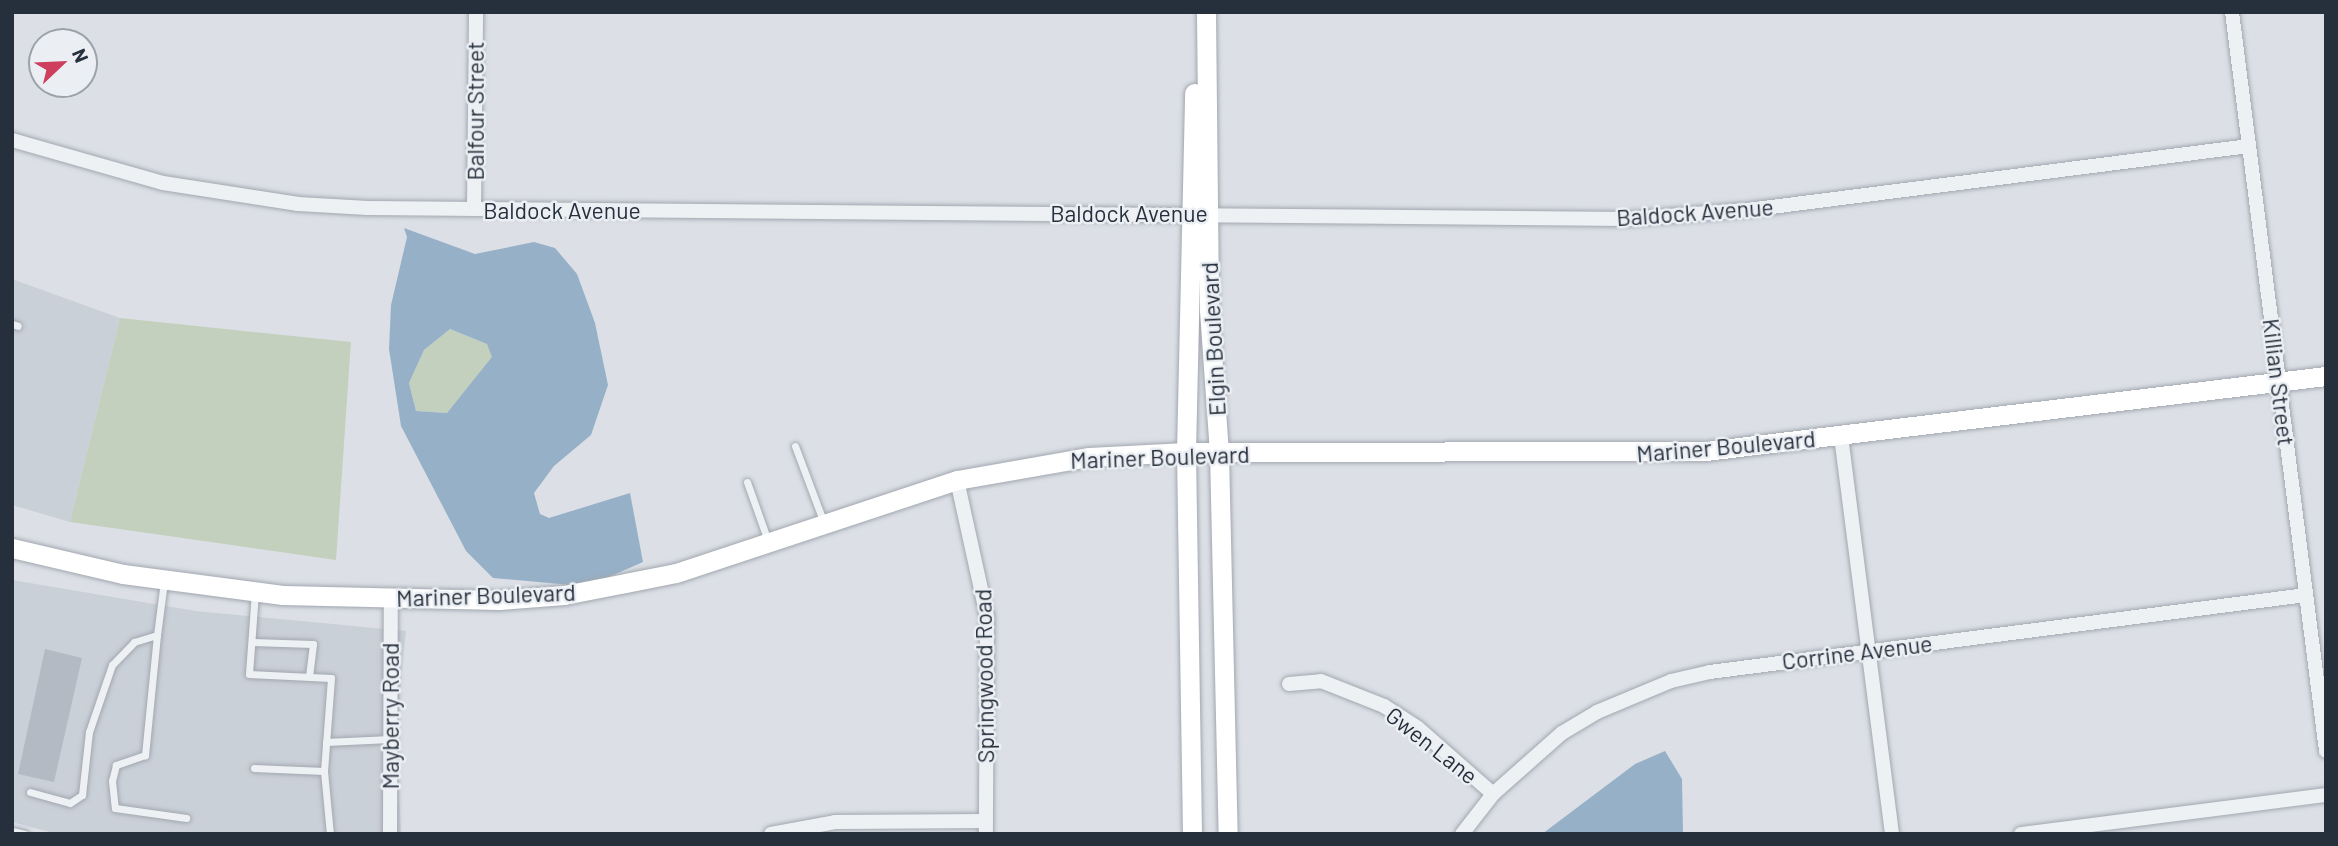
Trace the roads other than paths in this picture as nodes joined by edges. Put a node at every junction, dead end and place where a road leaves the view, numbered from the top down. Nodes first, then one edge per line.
1 (476, 12) edge
2 (1197, 12) edge
3 (1206, 12) edge
4 (2232, 12) edge
5 (12, 140) edge
6 (2249, 146) junction
7 (474, 209) junction
8 (1199, 213) junction
9 (2326, 376) edge
10 (2278, 380) junction
11 (1841, 436) junction
12 (795, 446) dead end
13 (1186, 452) junction
14 (1219, 452) junction
15 (957, 480) junction
16 (747, 482) dead end
17 (824, 523) junction
18 (769, 543) junction
19 (12, 548) edge
20 (164, 580) junction
21 (255, 592) junction
22 (2306, 595) junction
23 (391, 599) junction
24 (157, 635) junction
25 (252, 642) junction
26 (1868, 650) junction
27 (290, 666) dead end
28 (289, 676) junction
29 (309, 677) junction
30 (1289, 684) dead end
31 (390, 739) junction
32 (326, 742) junction
33 (2326, 751) edge
34 (254, 768) dead end
35 (324, 771) junction
36 (30, 792) dead end
37 (1493, 794) junction
38 (2326, 795) edge
39 (186, 818) dead end
40 (986, 827) edge
41 (12, 831) edge
42 (25, 834) edge
43 (330, 834) edge
44 (390, 834) edge
45 (771, 834) edge
46 (1192, 834) edge
47 (1228, 834) edge
48 (1462, 834) edge
49 (1892, 834) edge
50 (2021, 834) edge

1 - 7 street, Balfour Street
2 - 8 main road, Elgin Boulevard
3 - 8 main road, Elgin Boulevard
4 - 6 street, Killian Street
5 - 7 street, Baldock Avenue
6 - 8 street, Baldock Avenue
6 - 10 street, Killian Street
7 - 8 street, Baldock Avenue
8 - 13 main road, Elgin Boulevard
8 - 14 main road, Elgin Boulevard
9 - 10 main road, Mariner Boulevard
10 - 11 main road, Mariner Boulevard
10 - 22 street, Killian Street
11 - 14 main road, Mariner Boulevard
11 - 26 street
12 - 17 lane
13 - 14 main road, Mariner Boulevard
13 - 15 main road, Mariner Boulevard
13 - 46 main road, Elgin Boulevard
14 - 47 main road, Elgin Boulevard
15 - 17 main road, Mariner Boulevard
15 - 40 street, Springwood Road
16 - 18 lane
17 - 18 main road, Mariner Boulevard
18 - 23 main road, Mariner Boulevard
19 - 20 main road, Mariner Boulevard
20 - 21 main road, Mariner Boulevard
20 - 24 lane
21 - 23 main road, Mariner Boulevard
21 - 25 lane
22 - 26 street, Corrine Avenue
22 - 33 street, Killian Street
23 - 31 street, Mayberry Road
24 - 36 lane
24 - 39 lane
25 - 28 lane
25 - 29 lane
26 - 37 street, Corrine Avenue
26 - 49 street
27 - 28 lane
28 - 29 lane
29 - 32 lane
30 - 37 street, Gwen Lane
31 - 32 lane
31 - 44 street, Mayberry Road
32 - 35 lane
34 - 35 lane
35 - 43 lane
37 - 48 street, Corrine Avenue
38 - 50 street
40 - 45 street
41 - 42 lane

